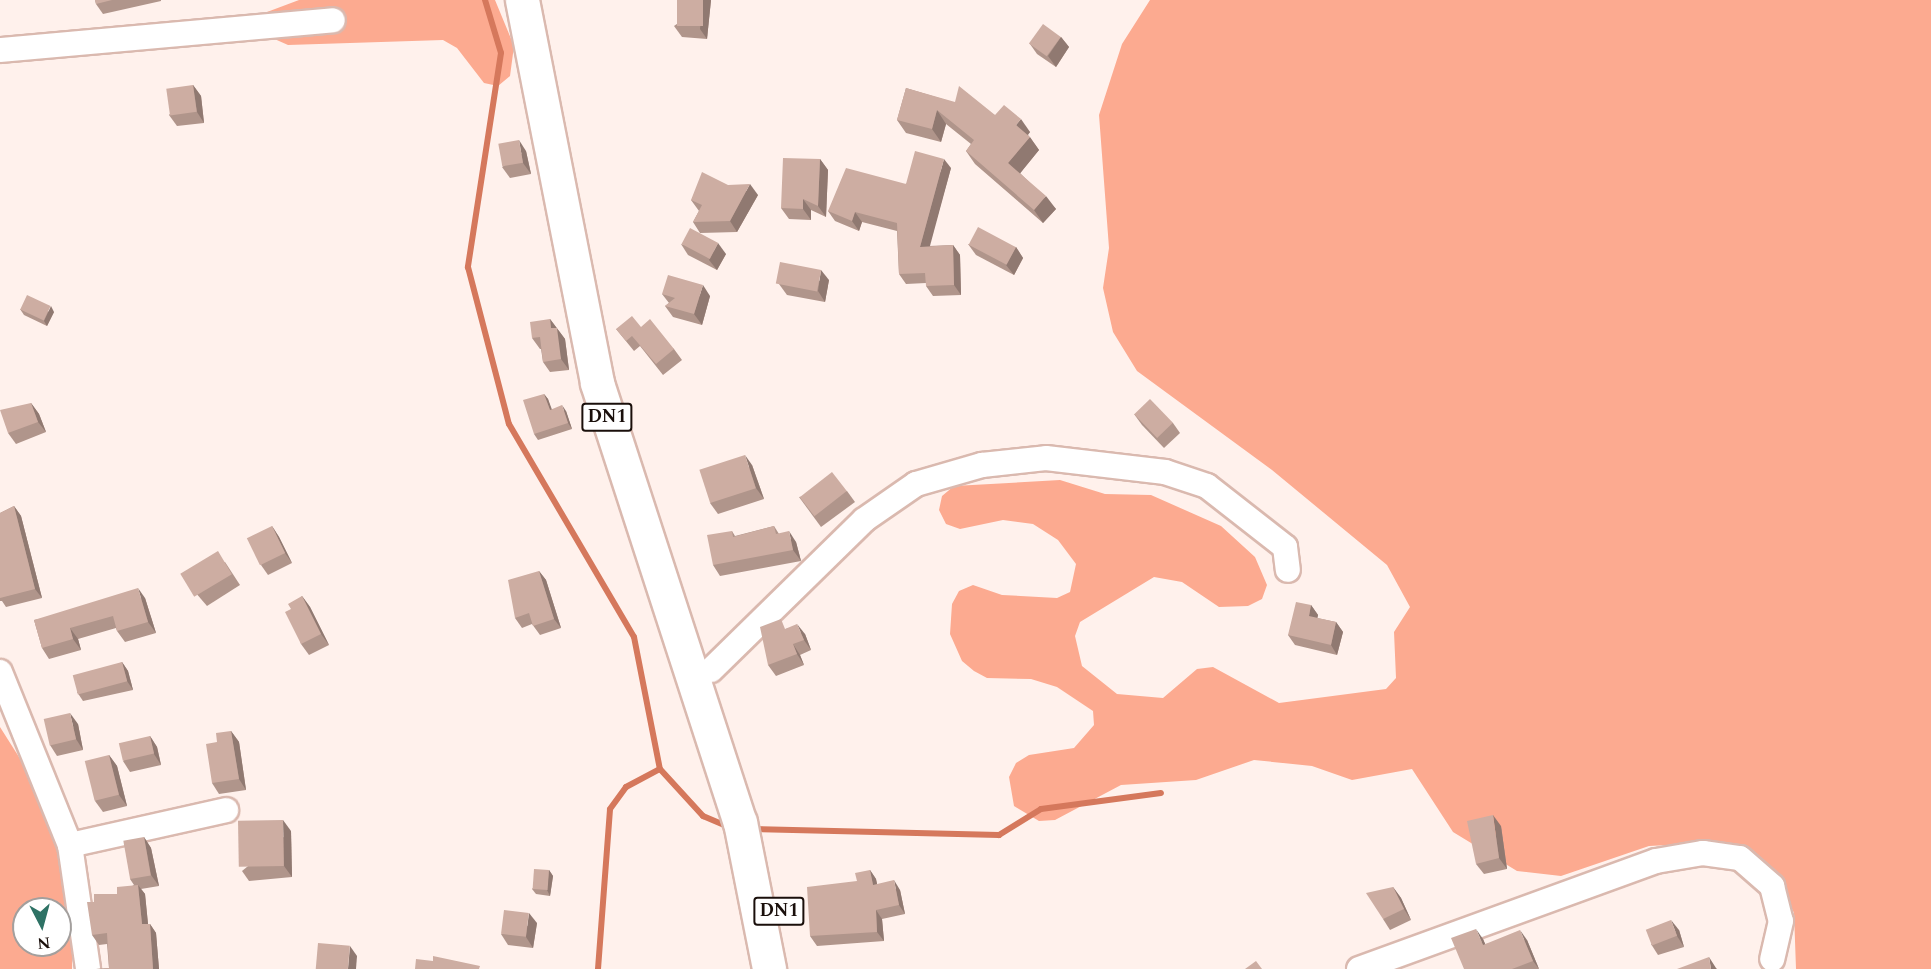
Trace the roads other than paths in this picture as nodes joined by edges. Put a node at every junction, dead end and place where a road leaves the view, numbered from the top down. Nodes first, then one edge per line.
1 (522, 0) edge
2 (540, 0) edge
3 (333, 20) dead end
4 (0, 50) edge
5 (1288, 570) dead end
6 (711, 670) junction
7 (0, 672) edge
8 (226, 810) dead end
9 (749, 819) junction
10 (70, 845) junction
11 (758, 856) junction
12 (1772, 959) dead end
13 (88, 969) edge
14 (769, 969) edge
15 (786, 969) edge
16 (1359, 969) edge

1 - 9 main road, DN1
2 - 6 main road, DN1
3 - 4 street
5 - 6 street
6 - 9 main road, DN1
7 - 10 street
8 - 10 street
9 - 11 main road, DN1
10 - 13 street
11 - 14 main road, DN1
11 - 15 main road, DN1
12 - 16 street

